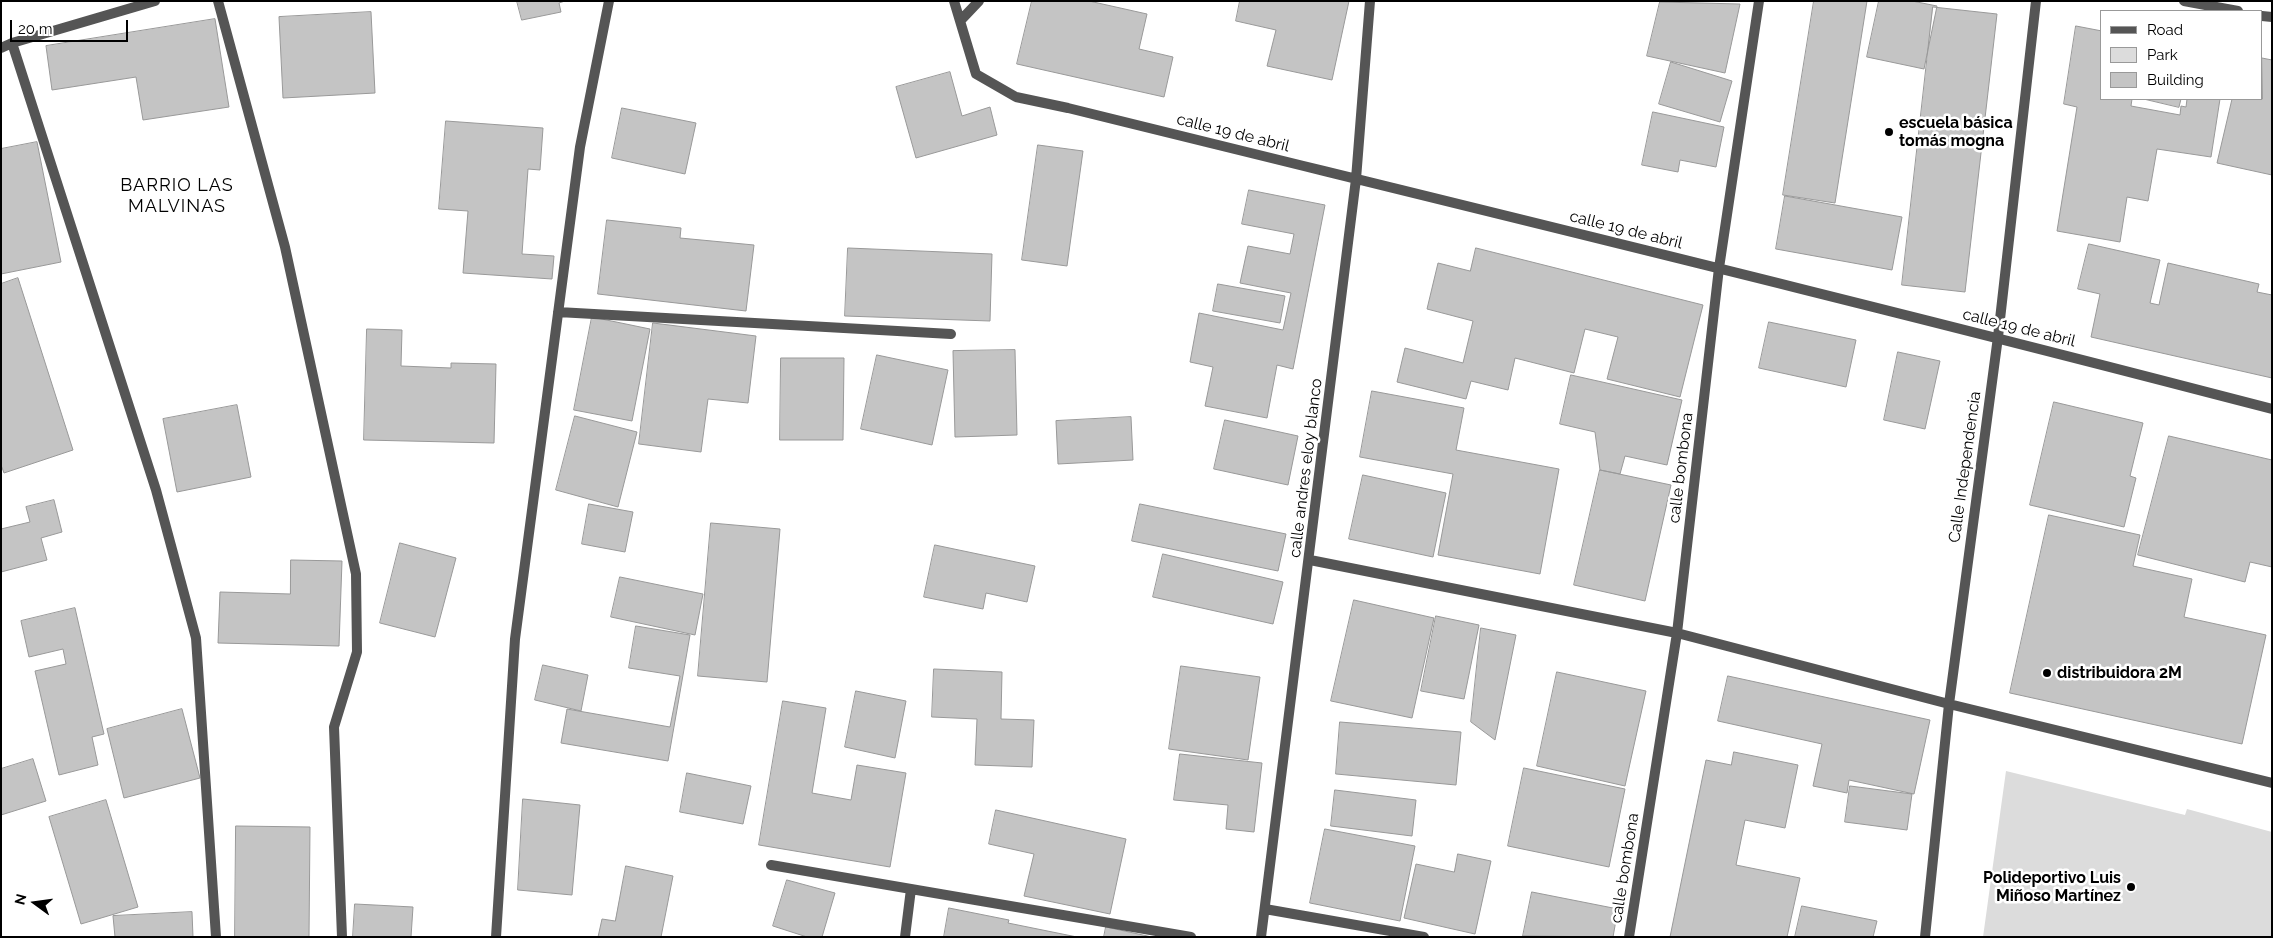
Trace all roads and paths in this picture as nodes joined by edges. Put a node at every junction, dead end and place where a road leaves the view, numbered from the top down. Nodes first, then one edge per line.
1 (155, 1) edge
2 (218, 1) edge
3 (609, 1) edge
4 (954, 1) edge
5 (979, 1) edge
6 (1370, 1) edge
7 (1759, 1) edge
8 (2036, 1) edge
9 (2184, 1) edge
10 (2233, 10) edge
11 (960, 21) junction
12 (12, 43) junction
13 (1, 48) edge
14 (1356, 179) junction
15 (1719, 268) junction
16 (558, 312) junction
17 (951, 334) dead end
18 (1998, 337) junction
19 (2272, 409) edge
20 (1310, 560) junction
21 (1677, 633) junction
22 (1949, 704) junction
23 (2272, 783) edge
24 (771, 865) dead end
25 (911, 889) junction
26 (1265, 909) junction
27 (216, 937) edge
28 (342, 937) edge
29 (496, 937) edge
30 (905, 937) edge
31 (1191, 937) edge
32 (1261, 937) edge
33 (1424, 937) edge
34 (1629, 937) edge
35 (1925, 937) edge

1 - 12 street
2 - 28 street
3 - 16 street
4 - 11 street
5 - 11 street
6 - 14 street, calle andres eloy blanco
7 - 15 street, calle bombona
8 - 18 street, Calle Independencia
9 - 10 street
11 - 14 street, calle 19 de abril
12 - 13 street
12 - 27 street
14 - 15 street, calle 19 de abril
14 - 20 street, calle andres eloy blanco
15 - 18 street, calle 19 de abril
15 - 21 street, calle bombona
16 - 17 street
16 - 29 street
18 - 19 street, calle 19 de abril
18 - 22 street, Calle Independencia
20 - 21 street
20 - 26 street, calle andres eloy blanco
21 - 22 street
21 - 34 street, calle bombona
22 - 23 street
22 - 35 street, Calle Independencia
24 - 25 street
25 - 30 street
25 - 31 street
26 - 32 street, calle andres eloy blanco
26 - 33 street

